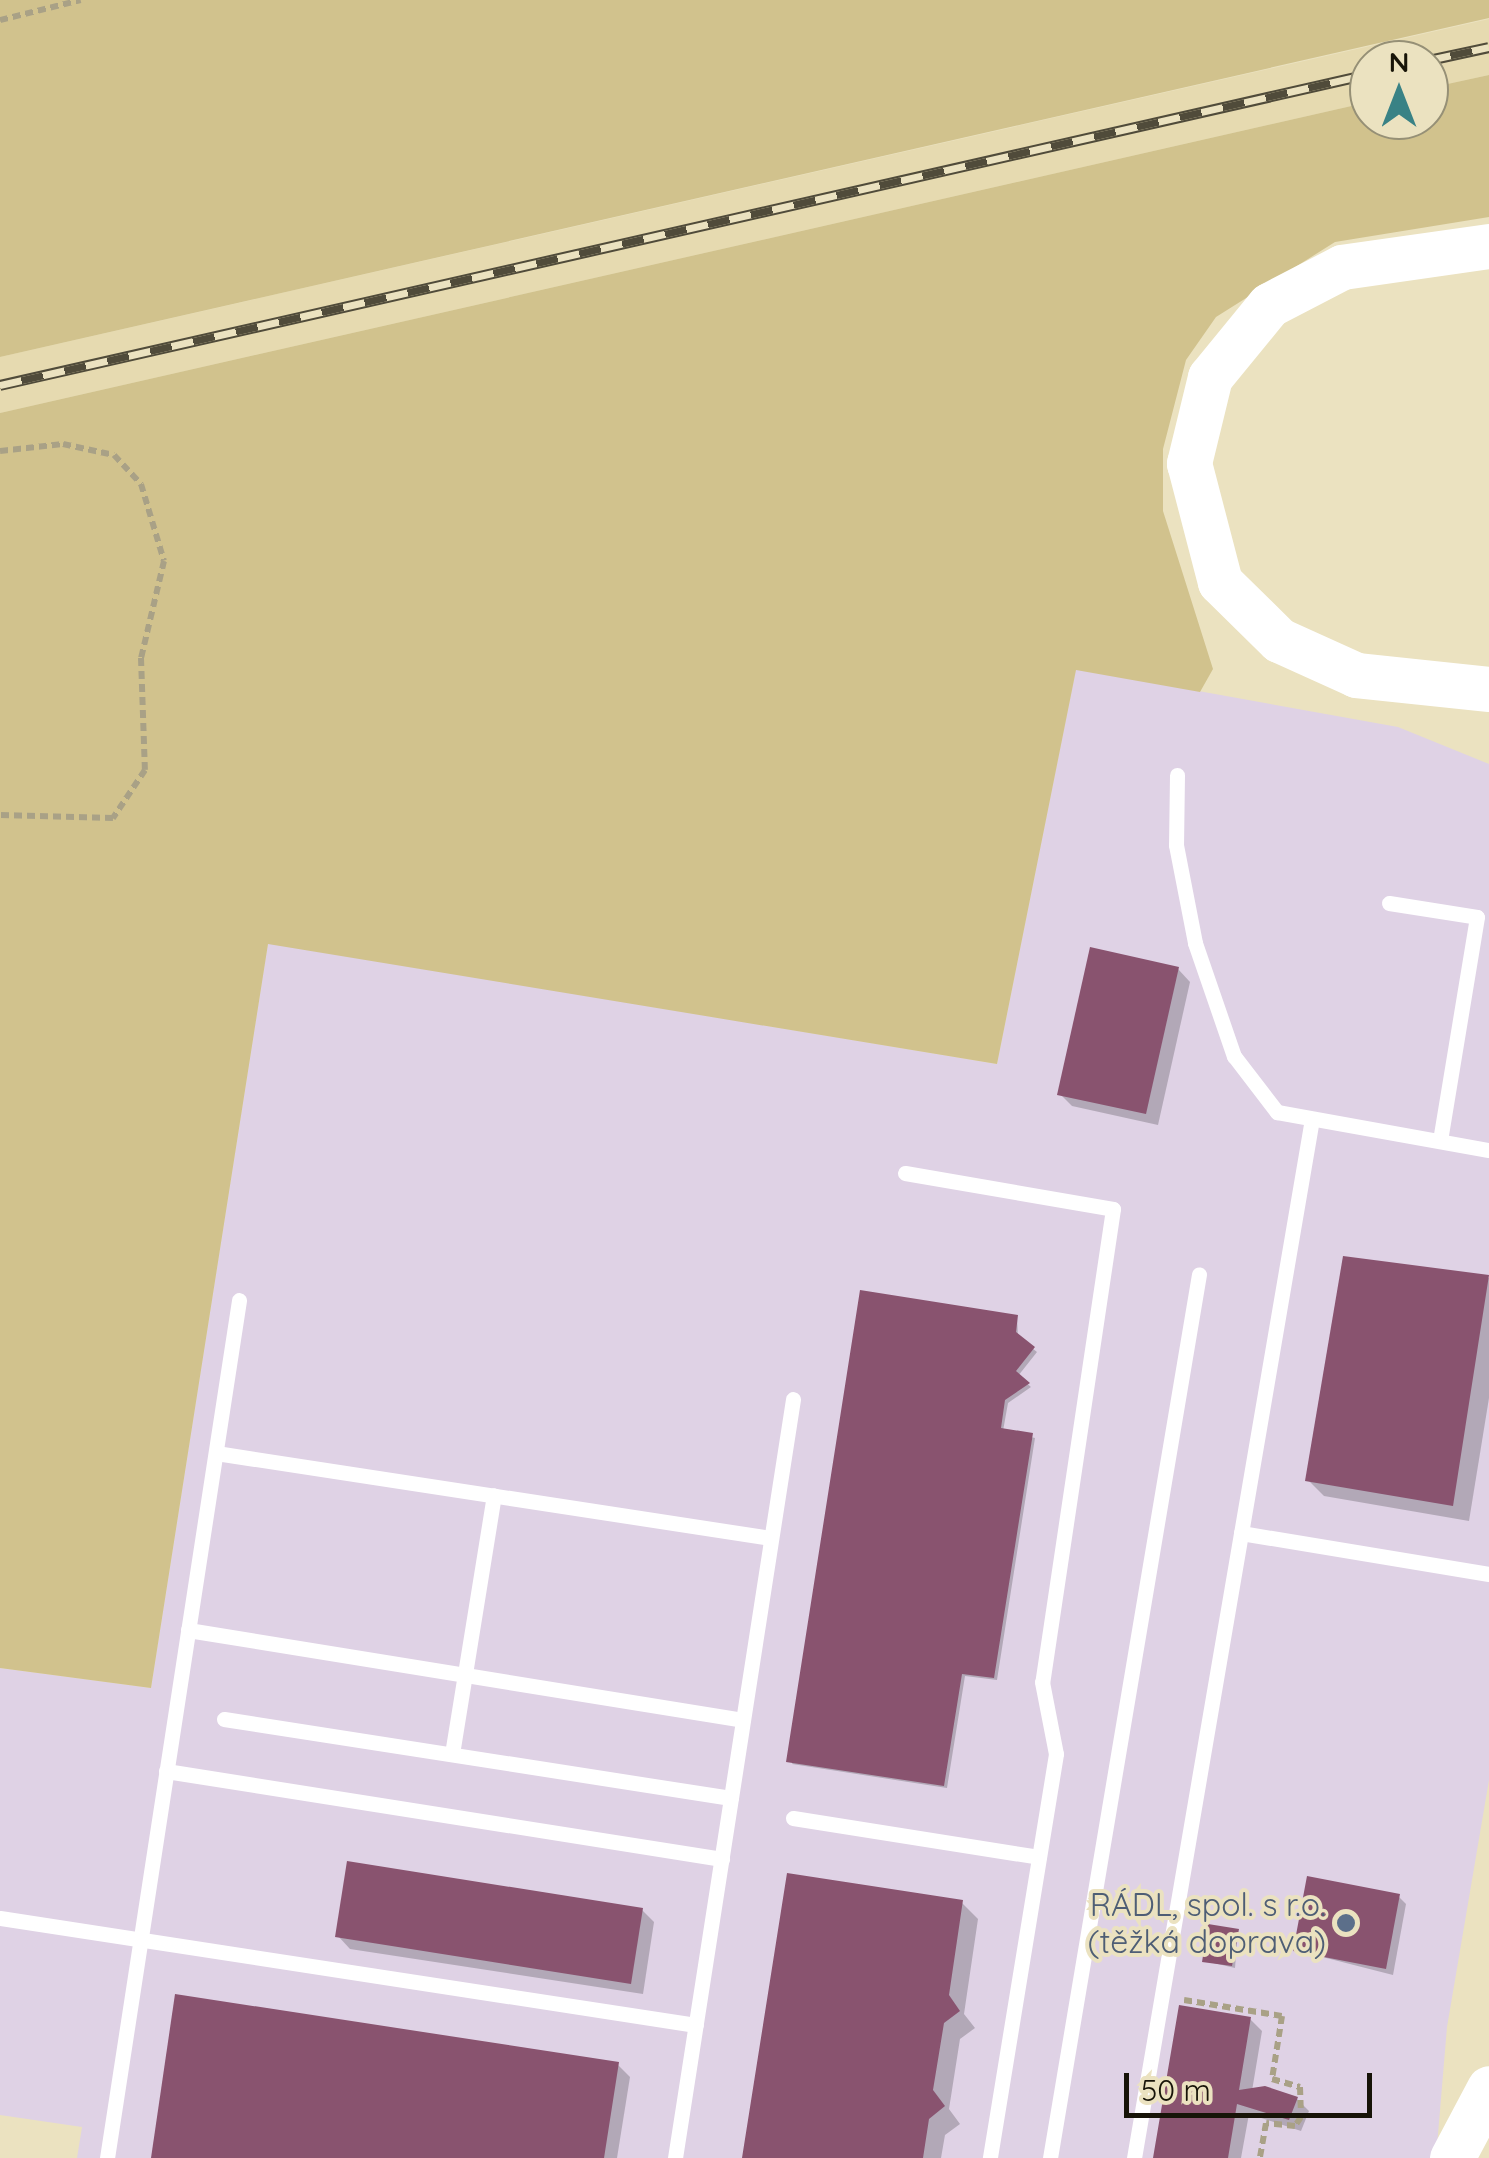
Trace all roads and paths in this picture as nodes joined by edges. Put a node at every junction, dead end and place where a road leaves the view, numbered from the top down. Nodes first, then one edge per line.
1 (81, 0) edge
2 (0, 20) edge
3 (1489, 246) edge
4 (0, 451) edge
5 (1489, 689) edge
6 (1177, 776) dead end
7 (0, 815) edge
8 (1389, 903) dead end
9 (1312, 1118) junction
10 (1440, 1141) junction
11 (1489, 1150) edge
12 (905, 1173) dead end
13 (1199, 1274) dead end
14 (239, 1300) dead end
15 (793, 1399) dead end
16 (216, 1453) junction
17 (494, 1496) junction
18 (1241, 1534) junction
19 (771, 1538) junction
20 (1489, 1574) edge
21 (188, 1630) junction
22 (465, 1675) junction
23 (224, 1718) dead end
24 (743, 1720) junction
25 (452, 1754) junction
26 (166, 1771) junction
27 (731, 1798) junction
28 (793, 1818) dead end
29 (1039, 1857) junction
30 (722, 1859) junction
31 (0, 1918) edge
32 (141, 1940) junction
33 (1158, 1995) junction
34 (696, 2026) junction
35 (1489, 2088) edge
36 (1489, 2132) edge
37 (107, 2158) edge
38 (676, 2158) edge
39 (990, 2158) edge
40 (1050, 2158) edge
41 (1134, 2158) edge
42 (1260, 2158) edge
43 (1452, 2158) edge
44 (1478, 2158) edge

1 - 2 path
3 - 5 main road
4 - 7 path
6 - 9 lane
8 - 10 lane
9 - 10 lane
9 - 18 lane
10 - 11 lane
12 - 29 lane
13 - 40 lane
14 - 16 lane
15 - 19 lane
16 - 17 lane
16 - 21 lane
17 - 19 lane
17 - 22 lane
18 - 20 lane
18 - 33 lane
19 - 24 lane
21 - 22 lane
21 - 26 lane
22 - 24 lane
22 - 25 lane
23 - 25 lane
24 - 27 lane
25 - 27 lane
26 - 30 lane
26 - 32 lane
27 - 30 lane
28 - 29 lane
29 - 39 lane
30 - 34 lane
31 - 32 lane
32 - 34 lane
32 - 37 lane
33 - 41 lane
33 - 42 path
34 - 38 lane
35 - 43 main road
36 - 44 main road

